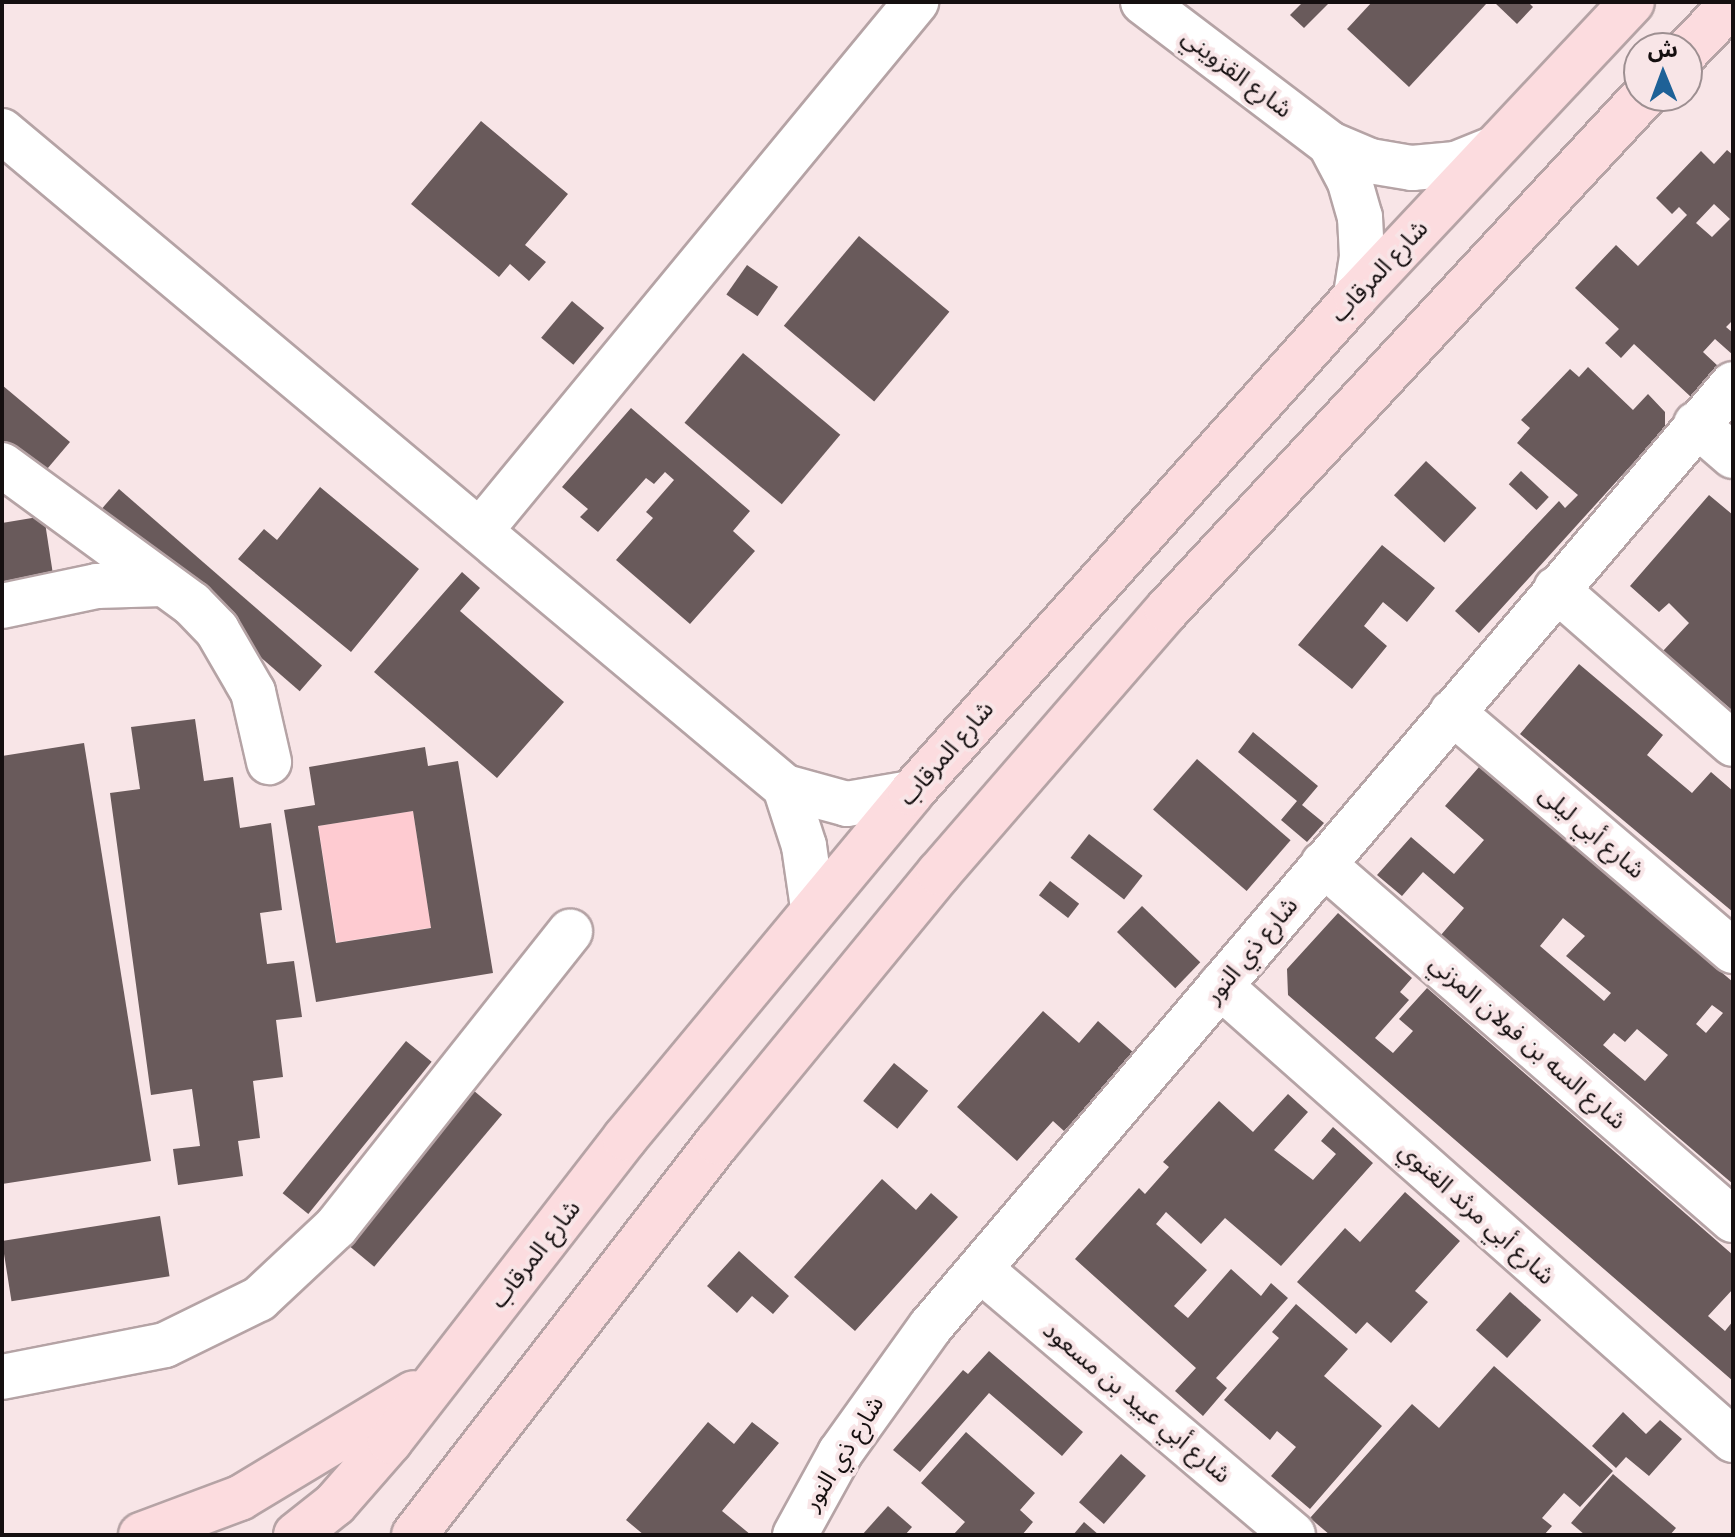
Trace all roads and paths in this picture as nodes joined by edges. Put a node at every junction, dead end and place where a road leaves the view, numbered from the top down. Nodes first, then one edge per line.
1 (916, 2) edge
2 (1143, 2) edge
3 (1632, 2) edge
4 (1733, 3) edge
5 (1703, 34) edge
6 (1629, 112) edge
7 (2, 131) edge
8 (1330, 144) junction
9 (1493, 149) junction
10 (1356, 296) junction
11 (1733, 384) edge
12 (1696, 424) junction
13 (1733, 456) edge
14 (2, 465) edge
15 (480, 531) junction
16 (163, 584) junction
17 (1556, 589) junction
18 (2, 606) edge
19 (1452, 712) junction
20 (1733, 744) edge
21 (269, 762) dead end
22 (785, 787) junction
23 (911, 793) junction
24 (1323, 864) junction
25 (813, 908) junction
26 (570, 932) dead end
27 (1733, 951) edge
28 (1220, 986) junction
29 (1733, 1220) edge
30 (981, 1270) junction
31 (2, 1377) edge
32 (440, 1377) junction
33 (1733, 1440) edge
34 (451, 1484) junction
35 (141, 1535) edge
36 (296, 1535) edge
37 (414, 1535) edge
38 (436, 1535) edge
39 (795, 1535) edge
40 (1293, 1535) edge

1 - 15 street
2 - 8 street, شارع القزويني
3 - 9 main road, شارع المرقاب
4 - 5 main road
6 - 34 main road
7 - 15 street
8 - 9 street, شارع القزويني
8 - 10 street, شارع القزويني
9 - 10 main road, شارع المرقاب
10 - 23 main road, شارع المرقاب
11 - 12 street, شارع ذي النور
12 - 13 street
12 - 17 street, شارع ذي النور
14 - 16 street
15 - 22 street
16 - 18 street
16 - 21 street
17 - 19 street, شارع ذي النور
17 - 20 street
19 - 24 street, شارع ذي النور
19 - 27 street, شارع أبي ليلى
22 - 23 street
22 - 25 street
23 - 25 main road, شارع المرقاب
24 - 28 street, شارع ذي النور
24 - 29 street, شارع السه بن فولان المزني
25 - 32 main road, شارع المرقاب
26 - 31 street
28 - 30 street, شارع ذي النور
28 - 33 street, شارع أبي مرثد الغنوي
30 - 39 street, شارع ذي النور
30 - 40 street, شارع أبي عبيد بن مسعود
32 - 35 main road
32 - 36 main road, شارع المرقاب
34 - 37 main road
34 - 38 main road

